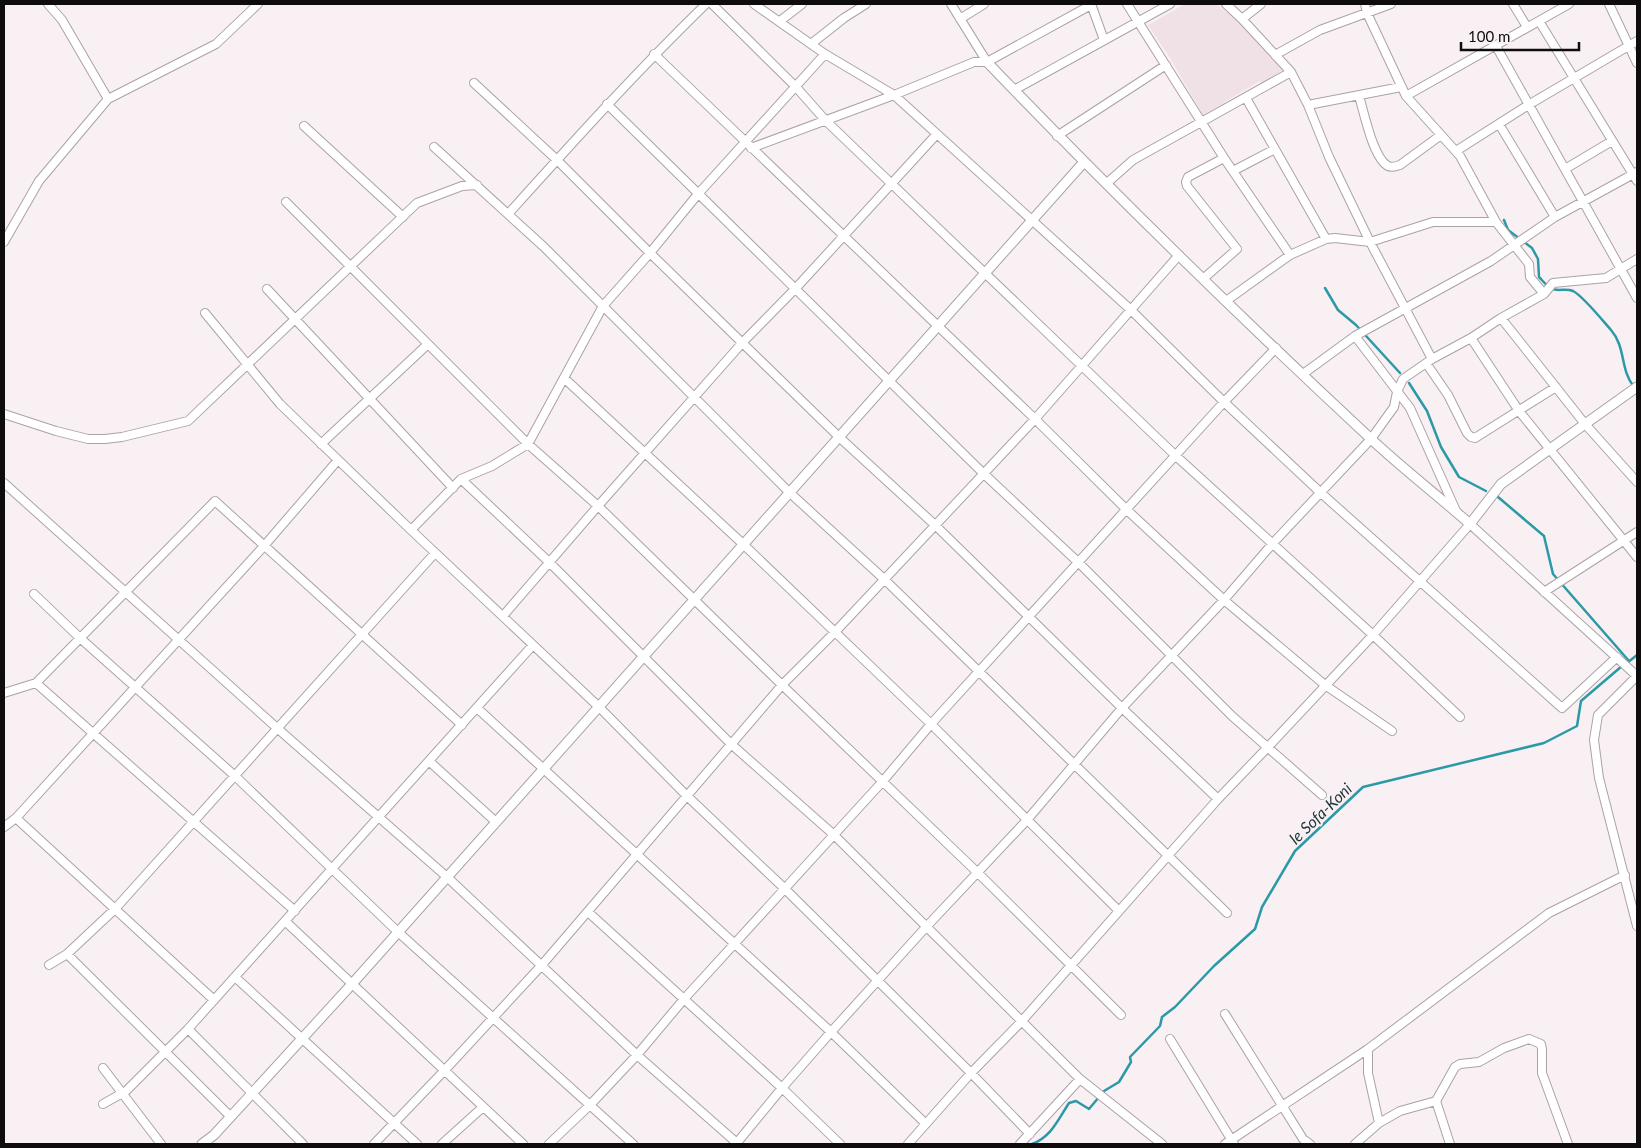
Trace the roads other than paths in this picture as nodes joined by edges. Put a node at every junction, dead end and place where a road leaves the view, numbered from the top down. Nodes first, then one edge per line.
1 (48, 4) edge
2 (258, 4) edge
3 (706, 4) edge
4 (712, 4) edge
5 (754, 4) edge
6 (802, 4) edge
7 (866, 4) edge
8 (951, 4) edge
9 (984, 4) edge
10 (1091, 4) edge
11 (1127, 4) edge
12 (1170, 4) edge
13 (1226, 4) edge
14 (1262, 4) edge
15 (1365, 4) edge
16 (1391, 4) edge
17 (1513, 4) edge
18 (1569, 4) edge
19 (1609, 4) edge
20 (1367, 13) junction
21 (1242, 18) junction
22 (960, 19) junction
23 (1539, 20) junction
24 (780, 21) junction
25 (1138, 21) junction
26 (1527, 27) junction
27 (1104, 40) junction
28 (1637, 40) edge
29 (811, 44) junction
30 (1629, 45) junction
31 (1496, 46) junction
32 (654, 54) junction
33 (825, 54) junction
34 (1275, 55) junction
35 (987, 62) junction
36 (1637, 63) edge
37 (1166, 65) junction
38 (1291, 72) junction
39 (1574, 79) junction
40 (474, 83) dead end
41 (796, 87) junction
42 (1401, 87) junction
43 (1014, 90) junction
44 (894, 95) junction
45 (1359, 96) junction
46 (1406, 96) junction
47 (108, 98) junction
48 (1246, 98) junction
49 (607, 104) junction
50 (1530, 104) junction
51 (1308, 105) junction
52 (826, 121) junction
53 (1202, 123) junction
54 (1499, 124) junction
55 (304, 126) dead end
56 (936, 135) junction
57 (1441, 135) junction
58 (1057, 136) junction
59 (1612, 141) junction
60 (748, 145) junction
61 (434, 146) dead end
62 (1275, 149) junction
63 (1456, 151) junction
64 (1224, 158) junction
65 (557, 160) junction
66 (1084, 162) junction
67 (1565, 169) junction
68 (1233, 171) junction
69 (1635, 173) edge
70 (1637, 181) edge
71 (892, 183) junction
72 (1107, 184) junction
73 (477, 185) junction
74 (698, 194) junction
75 (286, 202) dead end
76 (1583, 202) junction
77 (509, 213) junction
78 (402, 217) junction
79 (1555, 217) junction
80 (1031, 221) junction
81 (1496, 222) junction
82 (843, 236) junction
83 (1326, 239) junction
84 (4, 242) edge
85 (1370, 242) junction
86 (1519, 242) junction
87 (650, 253) junction
88 (1179, 255) junction
89 (1290, 255) junction
90 (1637, 259) edge
91 (350, 267) junction
92 (1621, 269) junction
93 (985, 273) junction
94 (1203, 278) junction
95 (796, 288) junction
96 (267, 289) dead end
97 (1548, 290) junction
98 (1637, 298) edge
99 (1226, 301) junction
100 (603, 306) junction
101 (1404, 308) junction
102 (1131, 310) junction
103 (205, 313) dead end
104 (1501, 318) junction
105 (295, 319) junction
106 (938, 326) junction
107 (1356, 336) junction
108 (1471, 338) junction
109 (743, 342) junction
110 (428, 344) junction
111 (1276, 348) junction
112 (1429, 361) junction
113 (248, 364) junction
114 (1081, 366) junction
115 (1303, 374) junction
116 (564, 378) junction
117 (889, 381) junction
118 (1556, 387) junction
119 (1635, 389) edge
120 (1397, 392) junction
121 (695, 398) junction
122 (369, 399) junction
123 (1224, 402) junction
124 (1519, 411) junction
125 (4, 414) edge
126 (1035, 419) junction
127 (1585, 424) junction
128 (839, 436) junction
129 (1371, 439) junction
130 (321, 444) junction
131 (528, 444) junction
132 (1548, 449) junction
133 (645, 452) junction
134 (1176, 456) junction
135 (338, 460) junction
136 (983, 473) junction
137 (461, 480) junction
138 (1637, 482) edge
139 (4, 483) edge
140 (452, 488) junction
141 (790, 492) junction
142 (1321, 493) junction
143 (598, 506) junction
144 (1127, 510) junction
145 (1456, 512) junction
146 (1470, 524) junction
147 (935, 525) junction
148 (411, 530) junction
149 (1637, 532) edge
150 (1625, 541) junction
151 (1273, 543) junction
152 (743, 544) junction
153 (264, 546) junction
154 (435, 553) junction
155 (1637, 557) edge
156 (549, 562) junction
157 (1079, 563) junction
158 (884, 580) junction
159 (1420, 582) junction
160 (125, 592) junction
161 (1544, 592) junction
162 (34, 594) dead end
163 (695, 599) junction
164 (1224, 600) junction
165 (503, 616) junction
166 (1029, 617) junction
167 (835, 632) junction
168 (362, 634) junction
169 (1373, 635) junction
170 (80, 638) junction
171 (178, 640) junction
172 (533, 645) junction
173 (644, 656) junction
174 (1172, 656) junction
175 (1617, 657) junction
176 (980, 672) junction
177 (1637, 676) edge
178 (36, 683) junction
179 (782, 685) junction
180 (1325, 685) junction
181 (135, 687) junction
182 (4, 693) edge
183 (599, 707) junction
184 (477, 708) junction
185 (1122, 708) junction
186 (1460, 717) dead end
187 (462, 724) junction
188 (932, 724) junction
189 (277, 728) junction
190 (1392, 731) dead end
191 (93, 734) junction
192 (731, 744) junction
193 (1267, 748) junction
194 (429, 761) junction
195 (1074, 764) junction
196 (544, 769) junction
197 (235, 776) junction
198 (883, 781) junction
199 (686, 795) junction
200 (1322, 795) dead end
201 (1218, 799) junction
202 (379, 817) junction
203 (16, 818) junction
204 (1027, 820) junction
205 (194, 822) junction
206 (496, 822) junction
207 (4, 827) edge
208 (833, 834) junction
209 (636, 854) junction
210 (1168, 855) junction
211 (332, 869) junction
212 (978, 873) junction
213 (1625, 875) junction
214 (448, 876) junction
215 (784, 888) junction
216 (1637, 888) edge
217 (1628, 890) junction
218 (115, 909) junction
219 (1118, 910) junction
220 (294, 911) junction
221 (588, 912) junction
222 (1227, 913) dead end
223 (285, 921) junction
224 (927, 926) junction
225 (1637, 926) edge
226 (398, 932) junction
227 (734, 945) junction
228 (67, 954) junction
229 (49, 965) dead end
230 (1071, 965) junction
231 (541, 966) junction
232 (235, 977) junction
233 (878, 980) junction
234 (352, 984) junction
235 (684, 999) junction
236 (214, 1000) junction
237 (1225, 1014) dead end
238 (1121, 1015) dead end
239 (493, 1018) junction
240 (1021, 1022) junction
241 (188, 1029) junction
242 (830, 1032) junction
243 (302, 1038) junction
244 (1170, 1039) dead end
245 (1368, 1049) junction
246 (165, 1052) junction
247 (637, 1055) junction
248 (103, 1068) dead end
249 (444, 1071) junction
250 (972, 1073) junction
251 (1080, 1079) junction
252 (782, 1088) junction
253 (122, 1093) junction
254 (252, 1093) junction
255 (1436, 1101) junction
256 (104, 1104) dead end
257 (590, 1105) junction
258 (1283, 1106) junction
259 (483, 1108) junction
260 (230, 1116) junction
261 (394, 1123) junction
262 (1379, 1123) junction
263 (926, 1124) junction
264 (1030, 1134) junction
265 (452, 1135) junction
266 (1230, 1143) edge
267 (161, 1144) edge
268 (202, 1144) edge
269 (303, 1144) edge
270 (374, 1144) edge
271 (418, 1144) edge
272 (442, 1144) edge
273 (456, 1144) edge
274 (523, 1144) edge
275 (549, 1144) edge
276 (633, 1144) edge
277 (737, 1144) edge
278 (840, 1144) edge
279 (908, 1144) edge
280 (1020, 1144) edge
281 (1162, 1144) edge
282 (1310, 1144) edge
283 (1355, 1144) edge
284 (1450, 1144) edge
285 (1568, 1144) edge

1 - 47 street
2 - 47 street
3 - 32 street
4 - 41 street
5 - 24 street
6 - 24 street
7 - 29 street
8 - 22 street
9 - 22 street
10 - 27 street
10 - 35 street
11 - 25 street
12 - 25 street
13 - 21 street
14 - 21 street
15 - 20 street
16 - 20 street
17 - 26 street
18 - 23 street
19 - 30 street
20 - 34 street
20 - 42 street
21 - 34 street
22 - 35 street
23 - 26 street
23 - 39 street
24 - 29 street
25 - 27 street
25 - 37 street
26 - 31 street
27 - 43 street
28 - 30 street
29 - 33 street
30 - 36 street
30 - 39 street
31 - 46 street
31 - 50 street
32 - 49 street
32 - 60 street
33 - 41 street
33 - 44 street
34 - 38 street
35 - 43 street
35 - 44 street
37 - 53 street
37 - 58 street
38 - 48 street
38 - 51 street
39 - 50 street
39 - 59 street
40 - 65 street
41 - 52 street
41 - 60 street
42 - 45 street
42 - 46 street
43 - 58 street
44 - 52 street
44 - 56 street
45 - 51 street
45 - 57 street
46 - 57 street
47 - 84 street
48 - 53 street
48 - 62 street
49 - 65 street
49 - 74 street
50 - 54 street
50 - 67 street
51 - 85 street
52 - 60 street
52 - 71 street
53 - 64 street
53 - 72 street
54 - 63 street
54 - 79 street
55 - 78 street
56 - 71 street
56 - 80 street
57 - 63 street
58 - 66 street
59 - 67 street
59 - 69 street
60 - 74 street
60 - 82 street
61 - 73 street
62 - 68 street
62 - 83 street
63 - 81 street
64 - 68 street
64 - 94 street
65 - 77 street
65 - 87 street
66 - 72 street
66 - 80 street
67 - 76 street
68 - 89 street
69 - 70 street
69 - 76 street
71 - 82 street
71 - 93 street
72 - 88 street
73 - 77 street
73 - 78 street
74 - 87 street
74 - 95 street
75 - 91 street
76 - 79 street
76 - 92 street
77 - 100 street
78 - 91 street
79 - 86 street
80 - 93 street
80 - 102 street
81 - 85 street
81 - 86 street
82 - 95 street
82 - 106 street
83 - 85 street
83 - 89 street
85 - 101 street
86 - 97 street
86 - 101 street
87 - 100 street
87 - 109 street
88 - 94 street
88 - 102 street
89 - 99 street
90 - 92 street
91 - 105 street
91 - 110 street
92 - 97 street
92 - 98 street
93 - 106 street
93 - 114 street
94 - 99 street
95 - 109 street
95 - 117 street
96 - 105 street
97 - 104 street
99 - 111 street
100 - 116 street
100 - 121 street
101 - 107 street
101 - 112 street
102 - 114 street
102 - 123 street
103 - 113 street
104 - 108 street
104 - 118 street
105 - 113 street
105 - 122 street
106 - 117 street
106 - 126 street
107 - 115 street
107 - 120 street
108 - 112 street
108 - 124 street
109 - 121 street
109 - 128 street
110 - 122 street
110 - 131 street
111 - 115 street
111 - 123 street
112 - 120 street
112 - 124 street
113 - 125 street
113 - 130 street
114 - 126 street
114 - 134 street
115 - 129 street
116 - 131 street
116 - 133 street
117 - 128 street
117 - 136 street
118 - 124 street
118 - 127 street
119 - 127 street
120 - 129 street
120 - 145 street
121 - 133 street
121 - 141 street
122 - 130 street
122 - 140 street
123 - 134 street
123 - 142 street
124 - 132 street
126 - 136 street
126 - 144 street
127 - 132 street
127 - 138 street
128 - 141 street
128 - 147 street
129 - 142 street
129 - 145 street
130 - 135 street
131 - 137 street
131 - 143 street
132 - 146 street
132 - 150 street
133 - 143 street
133 - 152 street
134 - 144 street
134 - 151 street
135 - 148 street
135 - 153 street
136 - 147 street
136 - 157 street
137 - 140 street
137 - 156 street
139 - 160 street
140 - 148 street
141 - 152 street
141 - 158 street
142 - 151 street
142 - 159 street
143 - 156 street
143 - 163 street
144 - 157 street
144 - 164 street
145 - 146 street
146 - 159 street
146 - 161 street
147 - 158 street
147 - 166 street
148 - 154 street
149 - 150 street
150 - 155 street
150 - 161 street
151 - 164 street
151 - 169 street
152 - 163 street
152 - 167 street
153 - 160 street
153 - 168 street
153 - 171 street
154 - 165 street
154 - 168 street
156 - 165 street
156 - 173 street
157 - 166 street
157 - 174 street
158 - 167 street
158 - 176 street
159 - 169 street
159 - 175 street
160 - 170 street
160 - 171 street
161 - 175 street
162 - 170 street
163 - 173 street
163 - 179 street
164 - 174 street
164 - 180 street
165 - 172 street
166 - 176 street
166 - 185 street
167 - 179 street
167 - 188 street
168 - 187 street
168 - 189 street
169 - 180 street
169 - 186 street
170 - 178 street
170 - 181 street
171 - 181 street
171 - 189 street
172 - 183 street
172 - 184 street
173 - 183 street
173 - 192 street
174 - 185 street
174 - 193 street
175 - 177 street
176 - 188 street
176 - 195 street
177 - 213 street
178 - 182 street
178 - 191 street
179 - 192 street
179 - 198 street
180 - 190 street
180 - 193 street
181 - 191 street
181 - 197 street
183 - 196 street
183 - 199 street
184 - 187 street
184 - 196 street
185 - 195 street
185 - 201 street
187 - 194 street
188 - 198 street
188 - 204 street
189 - 197 street
189 - 202 street
191 - 203 street
191 - 205 street
192 - 199 street
192 - 208 street
193 - 200 street
193 - 201 street
194 - 202 street
194 - 206 street
195 - 204 street
195 - 210 street
196 - 206 street
196 - 209 street
197 - 205 street
197 - 211 street
198 - 208 street
198 - 212 street
199 - 209 street
199 - 215 street
201 - 210 street
202 - 211 street
202 - 214 street
203 - 207 street
203 - 218 street
204 - 212 street
204 - 219 street
205 - 218 street
205 - 220 street
206 - 214 street
208 - 215 street
208 - 224 street
209 - 221 street
209 - 227 street
210 - 219 street
210 - 222 street
211 - 220 street
211 - 226 street
212 - 224 street
212 - 230 street
213 - 217 street
213 - 245 street
214 - 226 street
214 - 231 street
215 - 227 street
215 - 233 street
216 - 217 street
217 - 225 street
218 - 228 street
218 - 236 street
219 - 230 street
220 - 223 street
221 - 231 street
221 - 235 street
223 - 232 street
223 - 234 street
224 - 233 street
224 - 240 street
226 - 234 street
226 - 239 street
227 - 235 street
227 - 242 street
228 - 229 street
228 - 246 street
230 - 238 street
230 - 240 street
231 - 239 street
231 - 247 street
232 - 236 street
232 - 243 street
233 - 242 street
233 - 250 street
234 - 243 street
234 - 249 street
235 - 247 street
235 - 252 street
236 - 241 street
237 - 258 street
239 - 249 street
239 - 257 street
240 - 250 street
240 - 251 street
241 - 246 street
241 - 254 street
242 - 252 street
242 - 263 street
243 - 254 street
243 - 261 street
244 - 266 street
245 - 258 street
245 - 262 street
246 - 253 street
246 - 260 street
247 - 257 street
247 - 277 street
248 - 253 street
249 - 259 street
249 - 261 street
250 - 263 street
250 - 264 street
251 - 264 street
251 - 281 street
252 - 277 street
252 - 278 street
253 - 256 street
253 - 267 street
254 - 260 street
254 - 269 street
255 - 262 street
255 - 284 street
255 - 285 street
257 - 275 street
257 - 276 street
258 - 266 street
258 - 282 street
259 - 265 street
259 - 274 street
260 - 268 street
261 - 270 street
261 - 271 street
262 - 283 street
263 - 279 street
264 - 280 street
265 - 272 street
265 - 273 street

